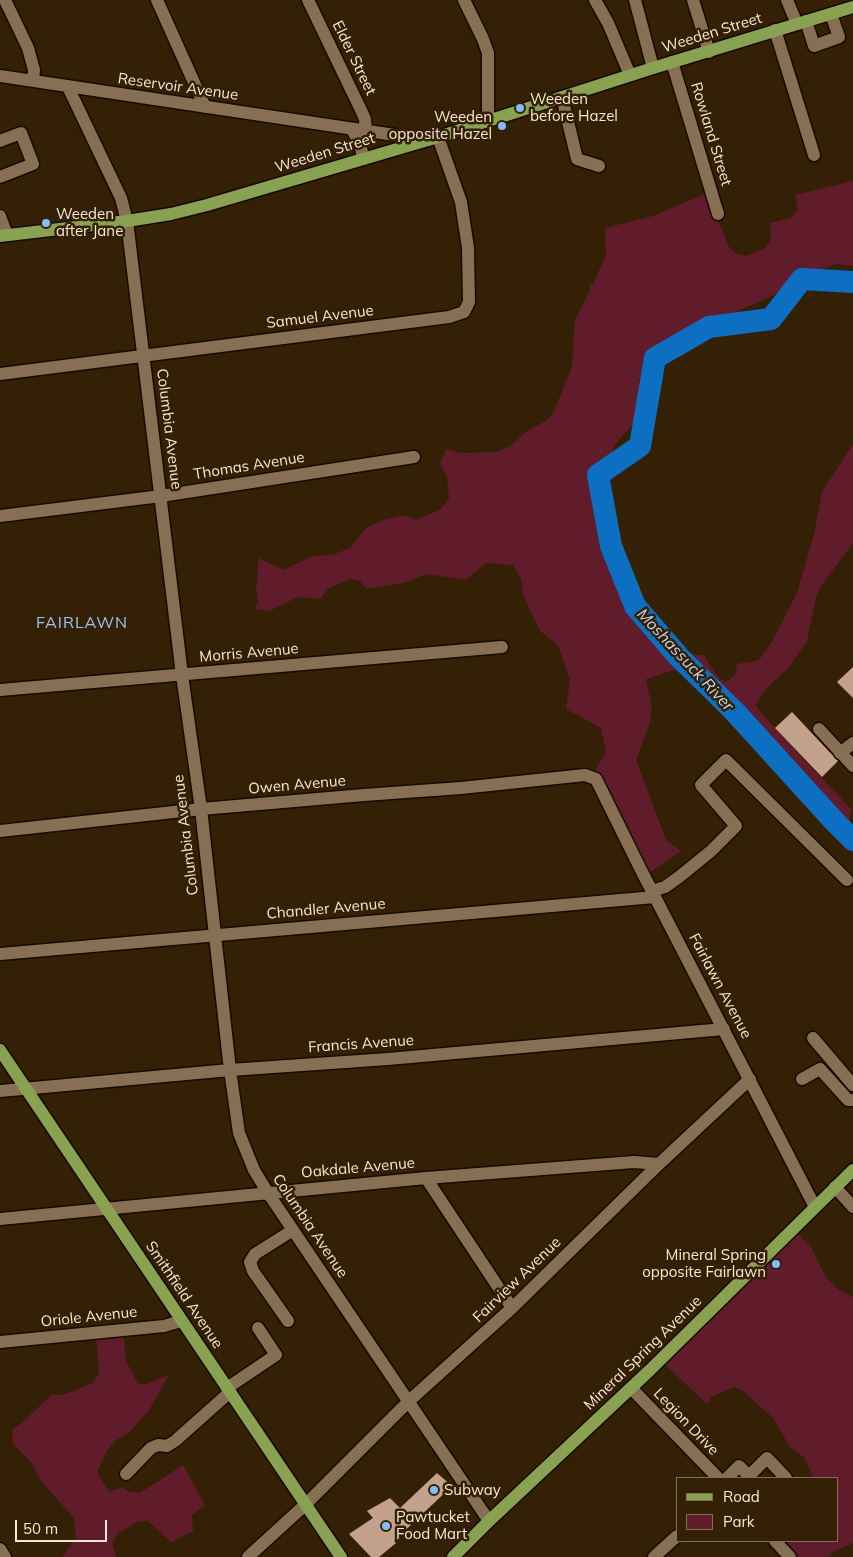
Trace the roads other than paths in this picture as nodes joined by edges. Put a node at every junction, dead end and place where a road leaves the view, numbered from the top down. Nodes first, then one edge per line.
1 (5, 0) edge
2 (157, 0) edge
3 (308, 0) edge
4 (464, 0) edge
5 (595, 0) edge
6 (635, 0) edge
7 (694, 0) edge
8 (789, 1) edge
9 (853, 7) edge
10 (832, 14) junction
11 (802, 22) junction
12 (775, 30) junction
13 (709, 52) junction
14 (672, 62) junction
15 (653, 68) junction
16 (630, 75) junction
17 (0, 76) edge
18 (33, 80) junction
19 (68, 87) junction
20 (562, 97) junction
21 (205, 107) junction
22 (488, 121) junction
23 (352, 129) junction
24 (366, 131) junction
25 (433, 138) junction
26 (0, 141) edge
27 (814, 155) dead end
28 (363, 159) junction
29 (598, 166) dead end
30 (0, 177) edge
31 (718, 214) dead end
32 (0, 216) edge
33 (127, 221) junction
34 (4, 236) edge
35 (143, 356) junction
36 (0, 374) edge
37 (414, 457) dead end
38 (161, 496) junction
39 (0, 516) edge
40 (502, 647) dead end
41 (182, 675) junction
42 (0, 690) edge
43 (819, 729) dead end
44 (853, 743) edge
45 (840, 752) junction
46 (853, 766) edge
47 (596, 779) joint
48 (201, 809) junction
49 (0, 831) edge
50 (847, 880) dead end
51 (654, 894) junction
52 (214, 935) junction
53 (0, 954) edge
54 (724, 1030) junction
55 (813, 1038) dead end
56 (0, 1050) edge
57 (230, 1070) junction
58 (750, 1078) junction
59 (802, 1079) dead end
60 (853, 1085) edge
61 (26, 1089) junction
62 (0, 1091) edge
63 (853, 1100) edge
64 (659, 1164) junction
65 (853, 1170) edge
66 (426, 1178) junction
67 (836, 1187) junction
68 (268, 1192) junction
69 (815, 1207) junction
70 (108, 1208) junction
71 (853, 1208) edge
72 (0, 1219) edge
73 (293, 1230) junction
74 (512, 1308) junction
75 (182, 1321) junction
76 (288, 1321) dead end
77 (258, 1328) dead end
78 (0, 1342) edge
79 (631, 1388) junction
80 (228, 1390) junction
81 (409, 1401) junction
82 (126, 1474) dead end
83 (717, 1477) edge
84 (728, 1477) edge
85 (785, 1477) edge
86 (306, 1504) junction
87 (489, 1521) junction
88 (676, 1537) edge
89 (776, 1542) edge
90 (0, 1549) edge
91 (5, 1557) edge
92 (248, 1557) edge
93 (341, 1557) edge
94 (453, 1557) edge
95 (654, 1557) edge
96 (790, 1557) edge

1 - 18 street
2 - 21 street
3 - 24 street, Elder Street
4 - 22 street
5 - 16 street
6 - 15 street
7 - 13 street
8 - 11 street
9 - 10 main road, Weeden Street
10 - 11 main road, Weeden Street
10 - 11 street
11 - 12 main road, Weeden Street
12 - 13 main road, Weeden Street
12 - 27 street
13 - 14 main road, Weeden Street
14 - 15 main road, Weeden Street
14 - 31 street, Rowland Street
15 - 16 main road, Weeden Street
16 - 20 main road, Weeden Street
17 - 18 street, Reservoir Avenue
18 - 19 street, Reservoir Avenue
19 - 21 street, Reservoir Avenue
19 - 33 street, Columbia Avenue
20 - 22 main road, Weeden Street
20 - 29 street
21 - 23 street, Reservoir Avenue
22 - 25 main road, Weeden Street
23 - 24 street, Reservoir Avenue
23 - 28 street
24 - 25 street, Reservoir Avenue
25 - 28 main road, Weeden Street
25 - 35 street, Samuel Avenue
26 - 30 street
28 - 33 main road, Weeden Street
32 - 34 street
33 - 34 main road, Weeden Street
33 - 35 street, Columbia Avenue
35 - 36 street, Samuel Avenue
35 - 38 street, Columbia Avenue
37 - 38 street, Thomas Avenue
38 - 39 street, Thomas Avenue
38 - 41 street, Columbia Avenue
40 - 41 street, Morris Avenue
41 - 42 street, Morris Avenue
41 - 48 street, Columbia Avenue
43 - 45 street
44 - 45 street
45 - 46 street
47 - 48 street, Owen Avenue
47 - 51 street, Fairlawn Avenue
48 - 49 street, Owen Avenue
48 - 52 street, Columbia Avenue
50 - 51 street
51 - 52 street, Chandler Avenue
51 - 54 street, Fairlawn Avenue
52 - 53 street, Chandler Avenue
52 - 57 street, Columbia Avenue
54 - 57 street, Francis Avenue
54 - 58 street, Fairlawn Avenue
55 - 60 street
56 - 61 main road, Smithfield Avenue
57 - 61 street, Francis Avenue
57 - 68 street, Columbia Avenue
58 - 64 street, Fairview Avenue
58 - 69 street, Fairlawn Avenue
59 - 63 street
61 - 62 street, Francis Avenue
61 - 70 main road, Smithfield Avenue
64 - 66 street, Oakdale Avenue
64 - 74 street, Fairview Avenue
65 - 67 main road, Mineral Spring Avenue
66 - 68 street, Oakdale Avenue
66 - 74 street
67 - 69 main road, Mineral Spring Avenue
67 - 71 street
68 - 70 street, Oakdale Avenue
68 - 73 street, Columbia Avenue
69 - 79 main road, Mineral Spring Avenue
70 - 72 street, Oakdale Avenue
70 - 75 main road, Smithfield Avenue
73 - 76 street
73 - 81 street, Columbia Avenue
74 - 81 street, Fairview Avenue
75 - 78 street, Oriole Avenue
75 - 80 main road, Smithfield Avenue
77 - 80 street
79 - 83 street, Legion Drive
79 - 87 main road, Mineral Spring Avenue
80 - 82 street
80 - 86 main road, Smithfield Avenue
81 - 86 street, Fairview Avenue
81 - 87 street, Columbia Avenue
84 - 85 street
86 - 92 street, Fairview Avenue
86 - 93 main road, Smithfield Avenue
87 - 94 main road, Mineral Spring Avenue
88 - 95 street
89 - 96 street
90 - 91 street

